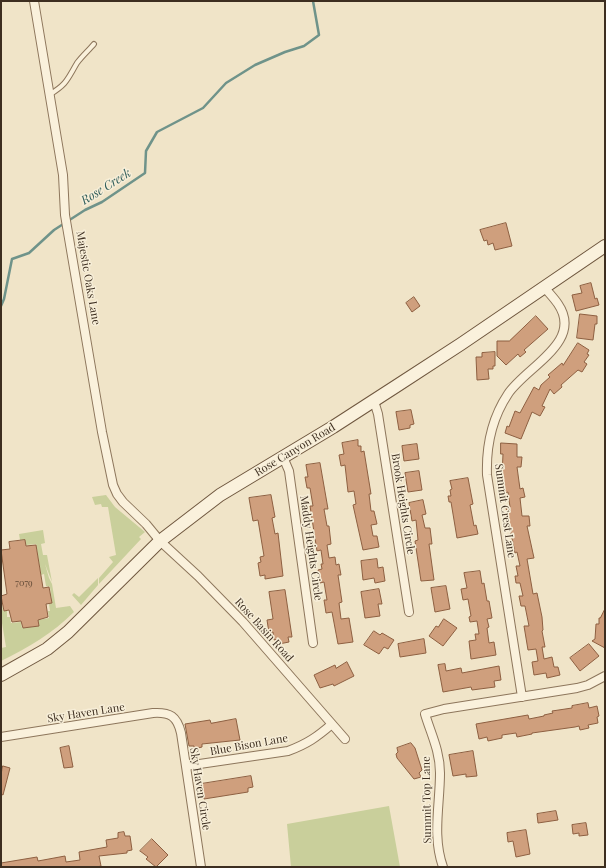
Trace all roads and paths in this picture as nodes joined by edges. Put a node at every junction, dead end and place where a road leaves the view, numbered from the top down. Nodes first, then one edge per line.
1 (34, 1) edge
2 (94, 44) dead end
3 (49, 95) junction
4 (605, 246) edge
5 (544, 287) junction
6 (374, 401) junction
7 (283, 457) junction
8 (160, 541) junction
9 (409, 612) dead end
10 (313, 643) dead end
11 (1, 675) edge
12 (605, 676) edge
13 (522, 697) junction
14 (174, 717) joint
15 (332, 724) junction
16 (1, 737) edge
17 (345, 739) dead end
18 (186, 766) junction
19 (201, 867) edge
20 (443, 867) edge

1 - 3 street, Majestic Oaks Lane
2 - 3 lane
3 - 8 street, Majestic Oaks Lane
4 - 5 street, Rose Canyon Road
5 - 6 street, Rose Canyon Road
5 - 13 street, Summit Crest Lane
6 - 7 street, Rose Canyon Road
6 - 9 street, Brook Heights Circle
7 - 8 street, Rose Canyon Road
7 - 10 street, Maddy Heights Circle
8 - 11 street, Rose Canyon Road
8 - 15 street, Rose Basin Road
12 - 13 street
13 - 20 street, Summit Top Lane
14 - 16 street, Sky Haven Lane
14 - 18 street, Sky Haven Circle
15 - 17 street, Rose Basin Road
15 - 18 street, Blue Bison Lane
18 - 19 street, Sky Haven Circle

